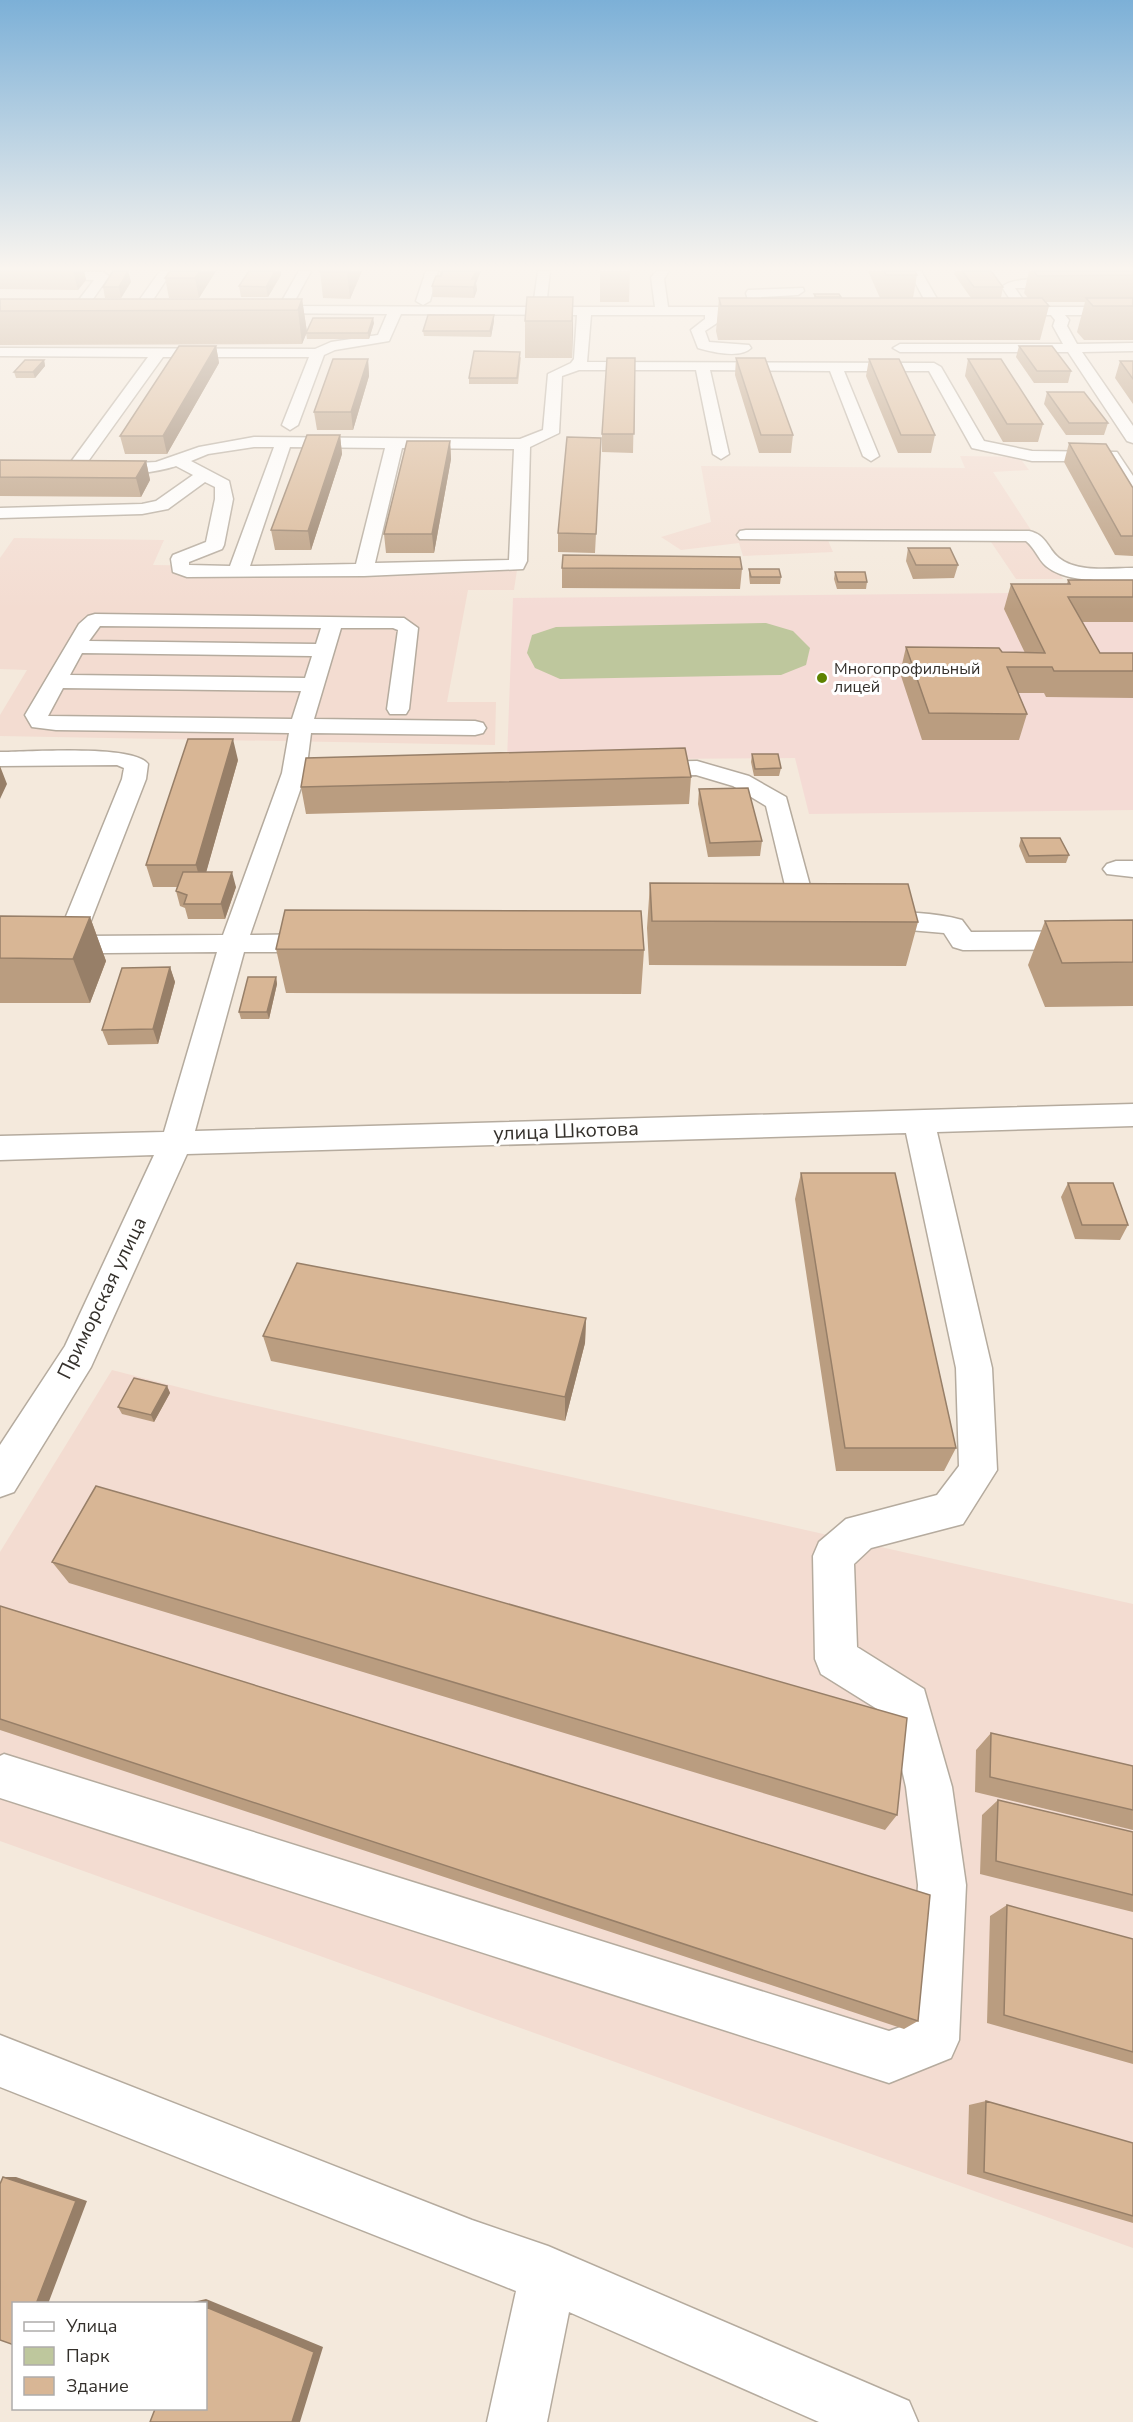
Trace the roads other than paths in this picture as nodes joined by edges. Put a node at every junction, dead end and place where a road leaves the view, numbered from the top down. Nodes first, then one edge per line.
1 (136, 384) edge
2 (306, 384) edge
3 (554, 384) edge
4 (706, 384) edge
5 (842, 384) edge
6 (944, 384) edge
7 (1096, 384) edge
8 (287, 433) junction
9 (1133, 438) edge
10 (394, 442) junction
11 (522, 444) junction
12 (1133, 451) edge
13 (721, 454) dead end
14 (871, 456) dead end
15 (1111, 456) junction
16 (179, 461) junction
17 (52, 470) edge
18 (73, 470) junction
19 (204, 475) junction
20 (1133, 489) edge
21 (0, 513) edge
22 (746, 535) dead end
23 (364, 570) junction
24 (238, 572) junction
25 (1133, 574) edge
26 (333, 622) junction
27 (76, 647) junction
28 (324, 650) junction
29 (56, 681) junction
30 (314, 685) junction
31 (398, 709) dead end
32 (301, 725) junction
33 (475, 728) dead end
34 (0, 759) edge
35 (626, 769) edge
36 (1133, 940) edge
37 (352, 942) edge
38 (233, 944) junction
39 (0, 945) edge
40 (68, 945) junction
41 (1133, 1115) edge
42 (918, 1121) junction
43 (176, 1143) junction
44 (0, 1148) edge
45 (0, 1479) edge
46 (4, 1777) dead end
47 (0, 2061) edge
48 (548, 2274) junction
49 (517, 2422) edge
50 (888, 2422) edge

1 - 18 street
2 - 8 street
3 - 11 street
4 - 13 street
5 - 14 street
6 - 15 street
7 - 9 street
8 - 10 street
8 - 16 street
8 - 24 street
10 - 11 street
10 - 23 street
11 - 23 street
12 - 15 street
15 - 20 street
16 - 18 street
16 - 19 street
17 - 18 street
19 - 21 street
19 - 24 street
22 - 25 street
23 - 24 street
26 - 27 street
26 - 28 street, Приморская улица
26 - 31 street
27 - 28 street
27 - 29 street
28 - 30 street, Приморская улица
29 - 30 street
29 - 32 street
30 - 32 street, Приморская улица
32 - 33 street
32 - 38 street, Приморская улица
34 - 40 street
35 - 36 street
37 - 38 street
38 - 40 street
38 - 43 street, Приморская улица
39 - 40 street
41 - 42 street, улица Шкотова
42 - 43 street, улица Шкотова
42 - 46 street
43 - 44 street, улица Шкотова
43 - 45 street, Приморская улица
47 - 48 street
48 - 49 street
48 - 50 street

